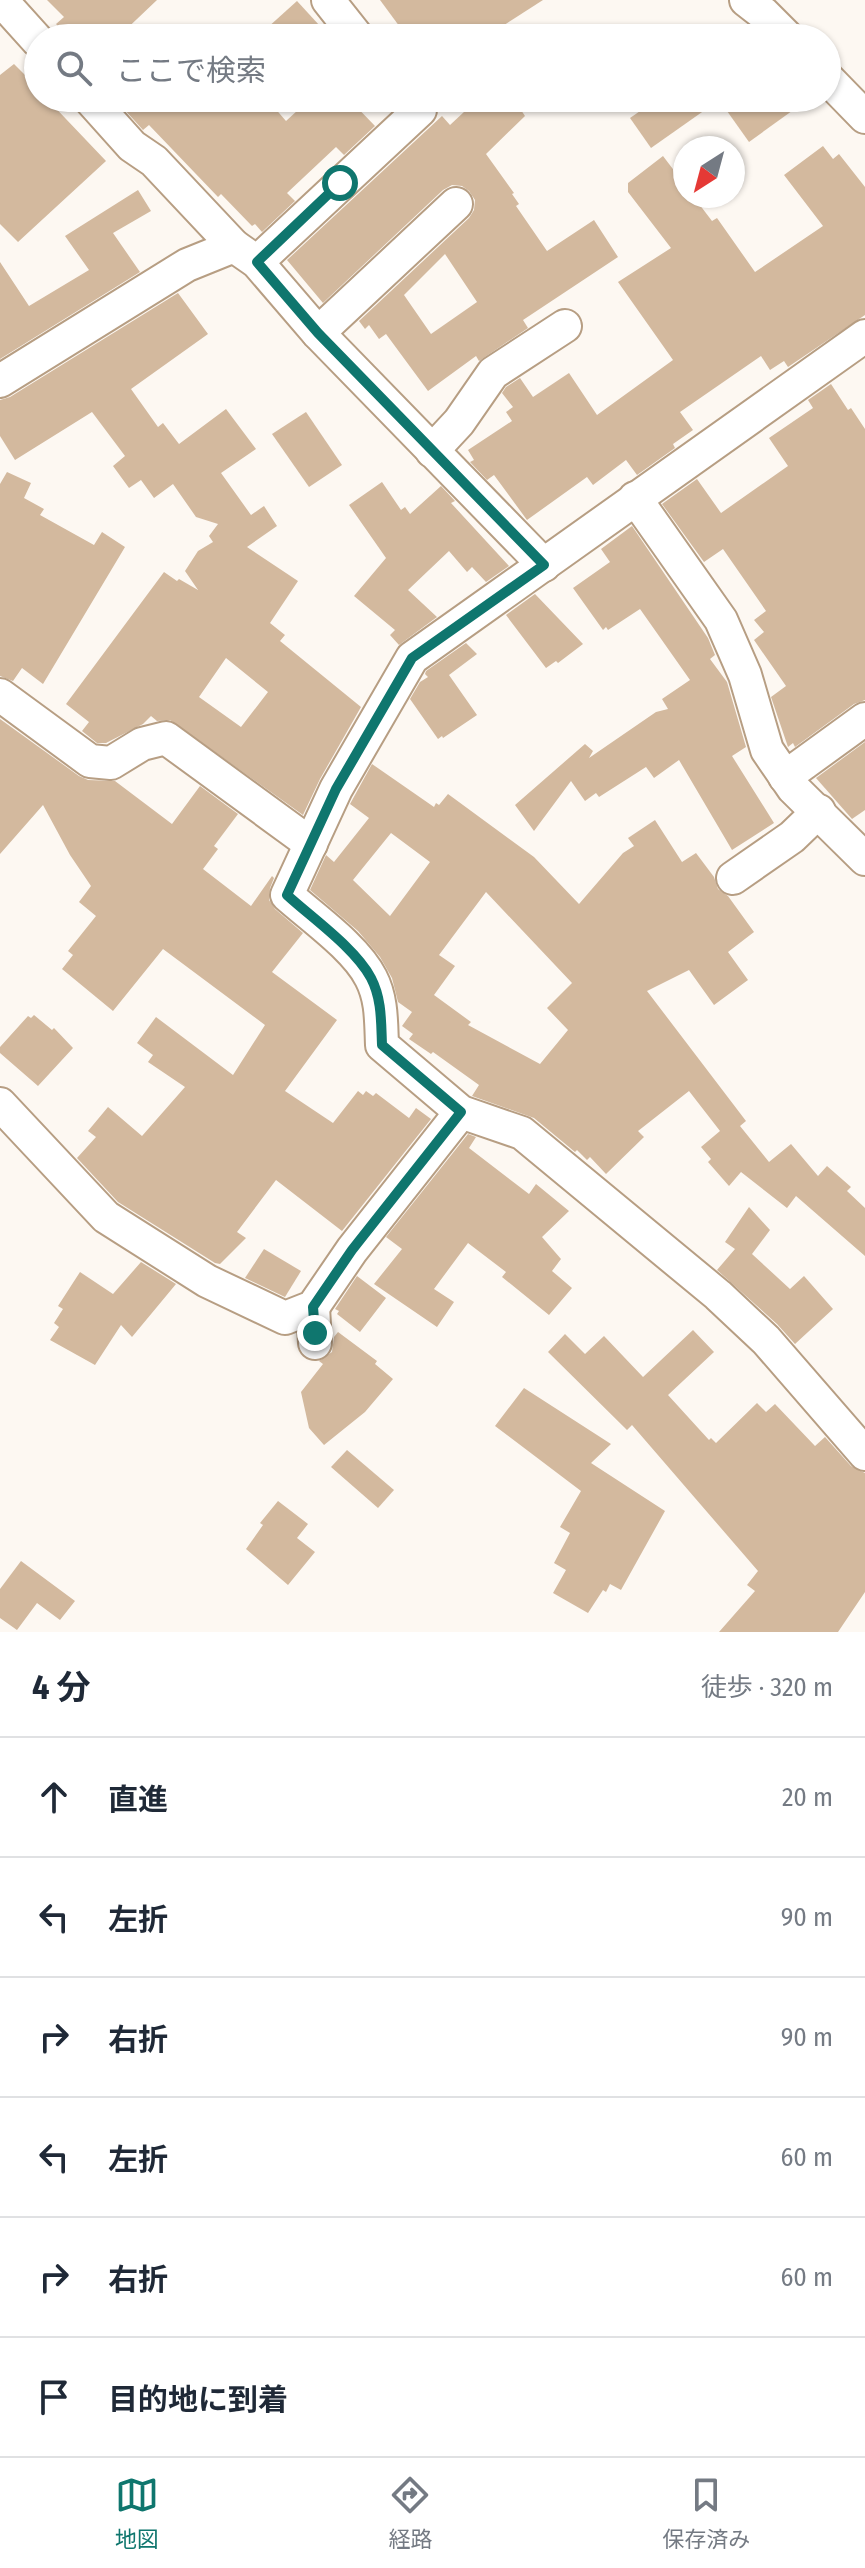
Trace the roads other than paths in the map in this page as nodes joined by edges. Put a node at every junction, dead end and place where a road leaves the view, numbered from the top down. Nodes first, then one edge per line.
1 (328, 0) edge
2 (746, 0) edge
3 (347, 24) edge
4 (774, 24) edge
5 (841, 92) edge
6 (102, 112) edge
7 (409, 112) edge
8 (865, 117) edge
9 (456, 204) dead end
10 (246, 254) junction
11 (565, 326) dead end
12 (318, 333) junction
13 (865, 336) edge
14 (0, 381) edge
15 (432, 451) junction
16 (635, 498) junction
17 (544, 565) junction
18 (0, 695) edge
19 (865, 719) edge
20 (785, 777) junction
21 (819, 811) junction
22 (311, 844) junction
23 (865, 859) edge
24 (733, 878) dead end
25 (0, 1104) edge
26 (461, 1112) junction
27 (313, 1307) junction
28 (315, 1343) dead end
29 (865, 1454) edge

1 - 3 street
2 - 4 street
5 - 8 street
6 - 10 street
7 - 10 street
9 - 12 street
10 - 12 street
10 - 14 street
11 - 15 street
12 - 15 street
13 - 16 street
15 - 17 street
16 - 17 street
16 - 20 street
17 - 22 street
18 - 22 street
19 - 20 street
20 - 21 street
21 - 23 street
21 - 24 street
22 - 26 street
25 - 27 street
26 - 27 street
26 - 29 street
27 - 28 street

